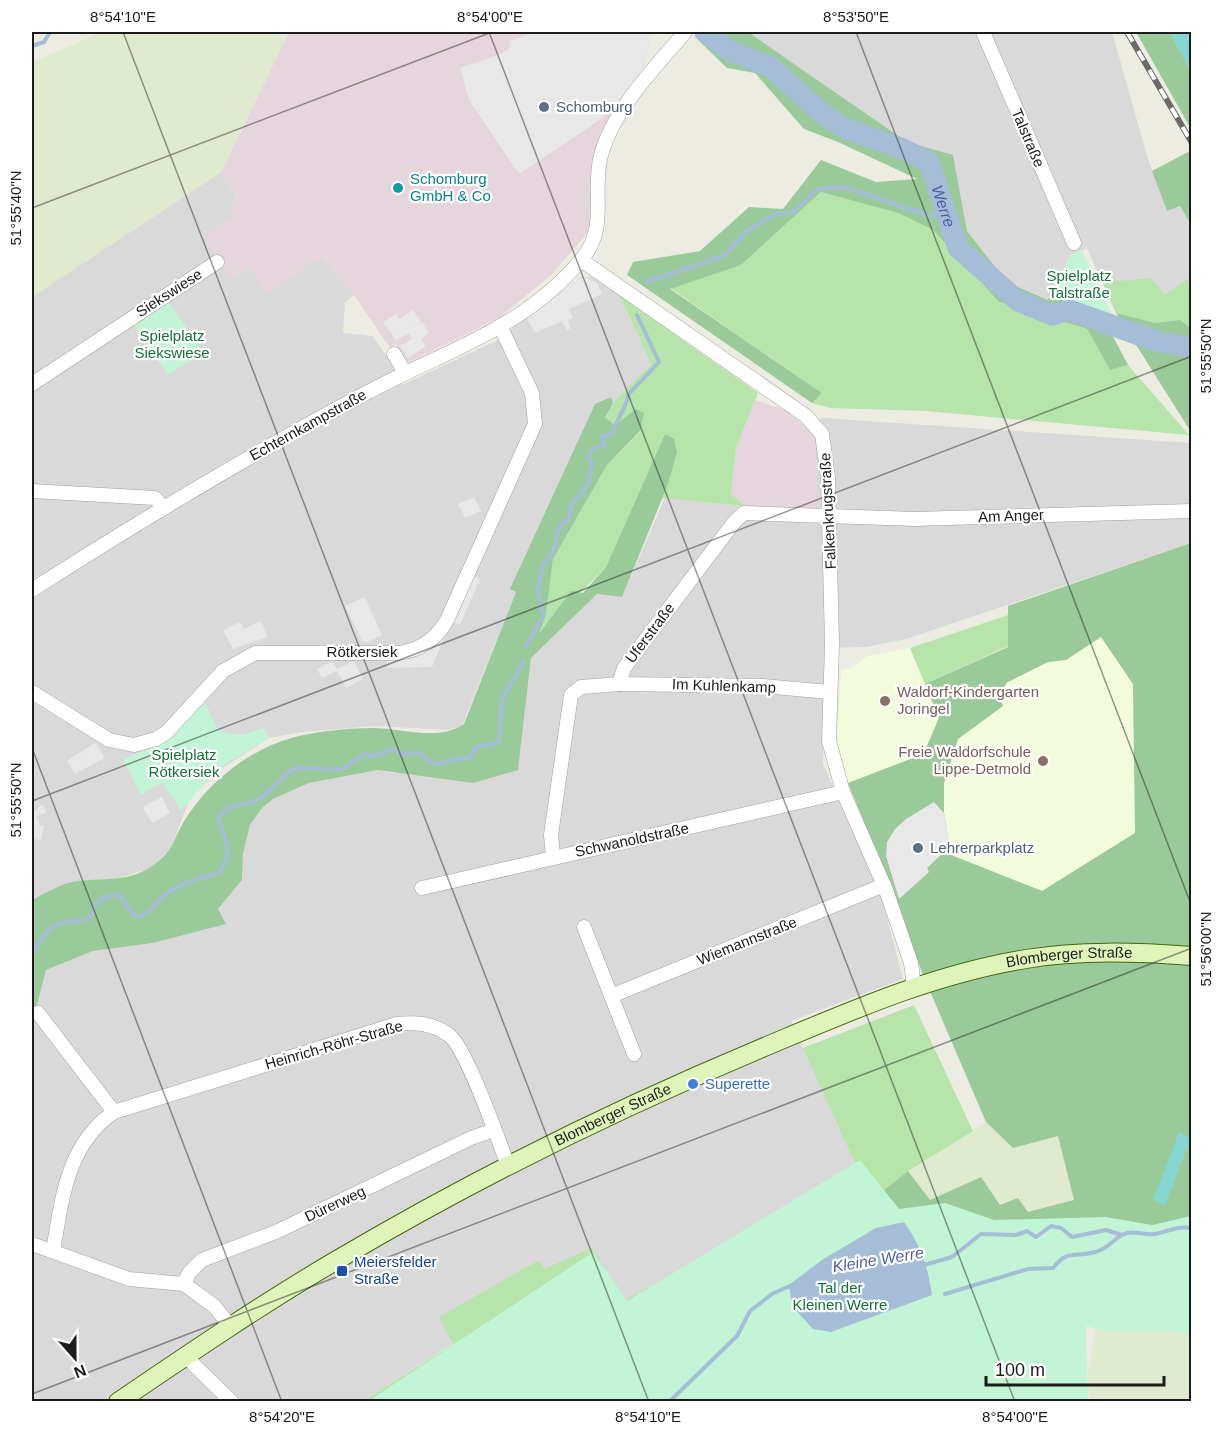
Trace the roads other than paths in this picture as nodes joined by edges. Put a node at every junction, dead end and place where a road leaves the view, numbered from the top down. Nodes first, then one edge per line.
1 (685, 32) edge
2 (983, 32) edge
3 (1074, 243) dead end
4 (581, 260) junction
5 (217, 262) dead end
6 (501, 328) junction
7 (394, 354) dead end
8 (405, 373) junction
9 (32, 384) edge
10 (32, 491) edge
11 (164, 508) junction
12 (1191, 512) edge
13 (830, 518) junction
14 (32, 590) edge
15 (619, 684) junction
16 (32, 692) edge
17 (829, 692) junction
18 (843, 792) junction
19 (553, 856) junction
20 (884, 885) junction
21 (422, 888) dead end
22 (584, 927) dead end
23 (1191, 956) edge
24 (914, 987) junction
25 (611, 996) junction
26 (38, 1013) dead end
27 (634, 1053) dead end
28 (114, 1112) junction
29 (494, 1130) junction
30 (508, 1165) junction
31 (32, 1244) edge
32 (53, 1251) junction
33 (184, 1284) junction
34 (231, 1327) junction
35 (194, 1364) dead end
36 (118, 1401) edge
37 (232, 1401) edge

1 - 4 street
2 - 3 street, Talstraße
4 - 6 street, Echternkampstraße
4 - 13 street, Falkenkrugstraße
5 - 9 street, Siekswiese
6 - 8 street, Echternkampstraße
6 - 16 street, Rötkersiek
7 - 8 street
8 - 11 street, Echternkampstraße
10 - 11 street
11 - 14 street, Echternkampstraße
12 - 13 street, Am Anger
13 - 15 street, Uferstraße
13 - 17 street, Falkenkrugstraße
15 - 17 street, Im Kuhlenkamp
15 - 19 street
17 - 18 street, Falkenkrugstraße
18 - 19 street, Schwanoldstraße
18 - 20 street, Falkenkrugstraße
19 - 21 street, Schwanoldstraße
20 - 24 street, Falkenkrugstraße
20 - 25 street, Wiemannstraße
22 - 25 street
23 - 24 street, Blomberger Straße
24 - 30 street, Blomberger Straße
25 - 27 street
26 - 28 street
28 - 29 street, Heinrich-Röhr-Straße
28 - 32 street, Heinrich-Röhr-Straße
29 - 30 street, Heinrich-Röhr-Straße
29 - 33 street, Dürerweg
30 - 34 street, Blomberger Straße
31 - 32 street
32 - 33 street
33 - 34 street
34 - 36 street, Blomberger Straße
35 - 37 street

